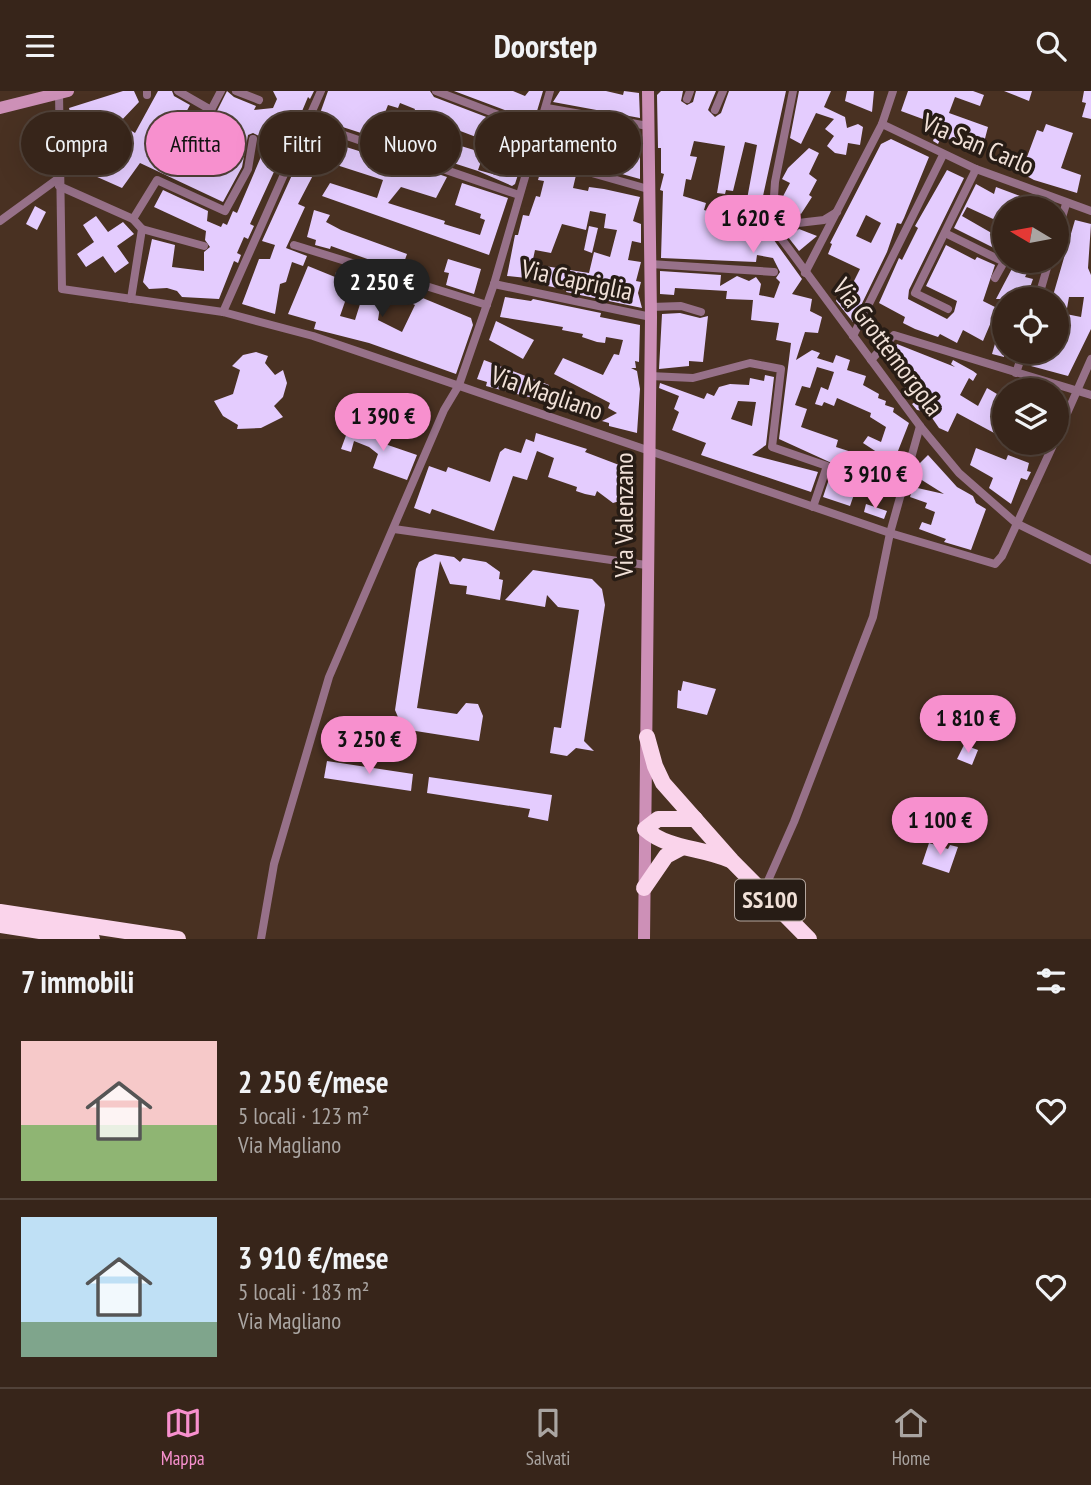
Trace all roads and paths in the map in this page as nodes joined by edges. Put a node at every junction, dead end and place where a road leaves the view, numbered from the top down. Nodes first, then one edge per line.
1 (178, 91) edge
2 (221, 91) edge
3 (236, 91) edge
4 (321, 91) edge
5 (436, 91) edge
6 (550, 91) edge
7 (648, 91) edge
8 (723, 91) edge
9 (793, 91) edge
10 (893, 91) edge
11 (64, 92) edge
12 (259, 100) dead end
13 (1, 104) edge
14 (547, 108) junction
15 (211, 110) joint
16 (715, 110) dead end
17 (314, 112) edge
18 (491, 112) edge
19 (546, 112) edge
20 (882, 124) junction
21 (648, 126) junction
22 (346, 135) edge
23 (253, 139) dead end
24 (943, 155) junction
25 (976, 169) junction
26 (286, 175) edge
27 (525, 175) edge
28 (600, 175) edge
29 (59, 182) junction
30 (648, 188) junction
31 (519, 195) junction
32 (1045, 196) edge
33 (1069, 205) edge
34 (1091, 211) edge
35 (838, 212) junction
36 (133, 219) junction
37 (0, 221) edge
38 (772, 226) junction
39 (142, 229) junction
40 (945, 233) junction
41 (294, 245) dead end
42 (204, 246) dead end
43 (650, 264) junction
44 (774, 272) dead end
45 (805, 273) junction
46 (995, 278) dead end
47 (494, 284) junction
48 (131, 299) junction
49 (486, 305) junction
50 (948, 309) dead end
51 (223, 312) junction
52 (651, 312) junction
53 (701, 312) dead end
54 (853, 336) junction
55 (1091, 359) edge
56 (871, 360) junction
57 (1019, 364) edge
58 (1016, 373) junction
59 (650, 376) junction
60 (459, 385) junction
61 (1078, 391) junction
62 (1091, 395) edge
63 (1069, 410) edge
64 (920, 426) junction
65 (647, 450) junction
66 (1048, 455) edge
67 (813, 507) junction
68 (1016, 523) junction
69 (394, 529) junction
70 (890, 533) junction
71 (1091, 560) edge
72 (646, 565) junction
73 (647, 737) junction
74 (695, 819) junction
75 (645, 829) junction
76 (681, 848) junction
77 (732, 861) junction
78 (645, 888) junction
79 (763, 892) junction
80 (0, 912) edge
81 (0, 925) edge
82 (92, 939) edge
83 (178, 939) edge
84 (261, 939) edge
85 (644, 939) edge
86 (809, 939) edge

1 - 15 street
2 - 15 street
3 - 12 street
4 - 17 street
5 - 18 street
6 - 14 street
7 - 21 street, Via Valenzano
8 - 16 street
9 - 38 street
10 - 20 street, Via San Carlo
11 - 13 street
11 - 29 street
14 - 19 street
14 - 21 street
20 - 24 street, Via San Carlo
20 - 35 street
21 - 30 street, Via Valenzano
22 - 31 street
23 - 36 street
24 - 25 street, Via San Carlo
24 - 54 street
25 - 32 street, Via San Carlo
25 - 40 street
26 - 51 street
27 - 31 street
28 - 30 street
29 - 36 street
29 - 37 street
29 - 48 street, Via Magliano
30 - 43 street, Via Valenzano
31 - 47 street
33 - 34 street, Via San Carlo
35 - 38 street
35 - 45 street
36 - 39 street
38 - 45 street, Via Grottemorgola
39 - 42 street
39 - 48 street
40 - 46 street
40 - 50 street
41 - 49 street
43 - 44 street
43 - 52 street, Via Valenzano
45 - 54 street, Via Grottemorgola
47 - 49 street
47 - 52 street, Via Capriglia
48 - 51 street, Via Magliano
49 - 60 street
51 - 60 street, Via Magliano
52 - 53 street, Via Capriglia
52 - 59 street, Via Valenzano
54 - 56 street, Via Grottemorgola
55 - 61 street
56 - 58 street
56 - 64 street, Via Grottemorgola
57 - 58 street
58 - 61 street
59 - 65 street, Via Valenzano
59 - 67 street
60 - 65 street, Via Magliano
60 - 69 street
61 - 62 street
61 - 63 street
64 - 68 street, Via Grottemorgola
64 - 70 street
65 - 67 street, Via Magliano
65 - 72 street, Via Valenzano
66 - 68 street
67 - 70 street, Via Magliano
68 - 70 street, Via Magliano
68 - 71 street, Via Grottemorgola
69 - 72 street
69 - 84 street
70 - 79 street
72 - 73 street, Via Valenzano
73 - 74 highway, SS100
73 - 75 street, Via Valenzano
74 - 75 highway
74 - 77 highway, SS100
75 - 76 highway, SS100
75 - 78 street, Via Valenzano
76 - 77 highway, SS100
76 - 78 highway
77 - 79 highway, SS100
78 - 85 street, Via Valenzano
79 - 86 highway, SS100
80 - 83 highway
81 - 82 highway

